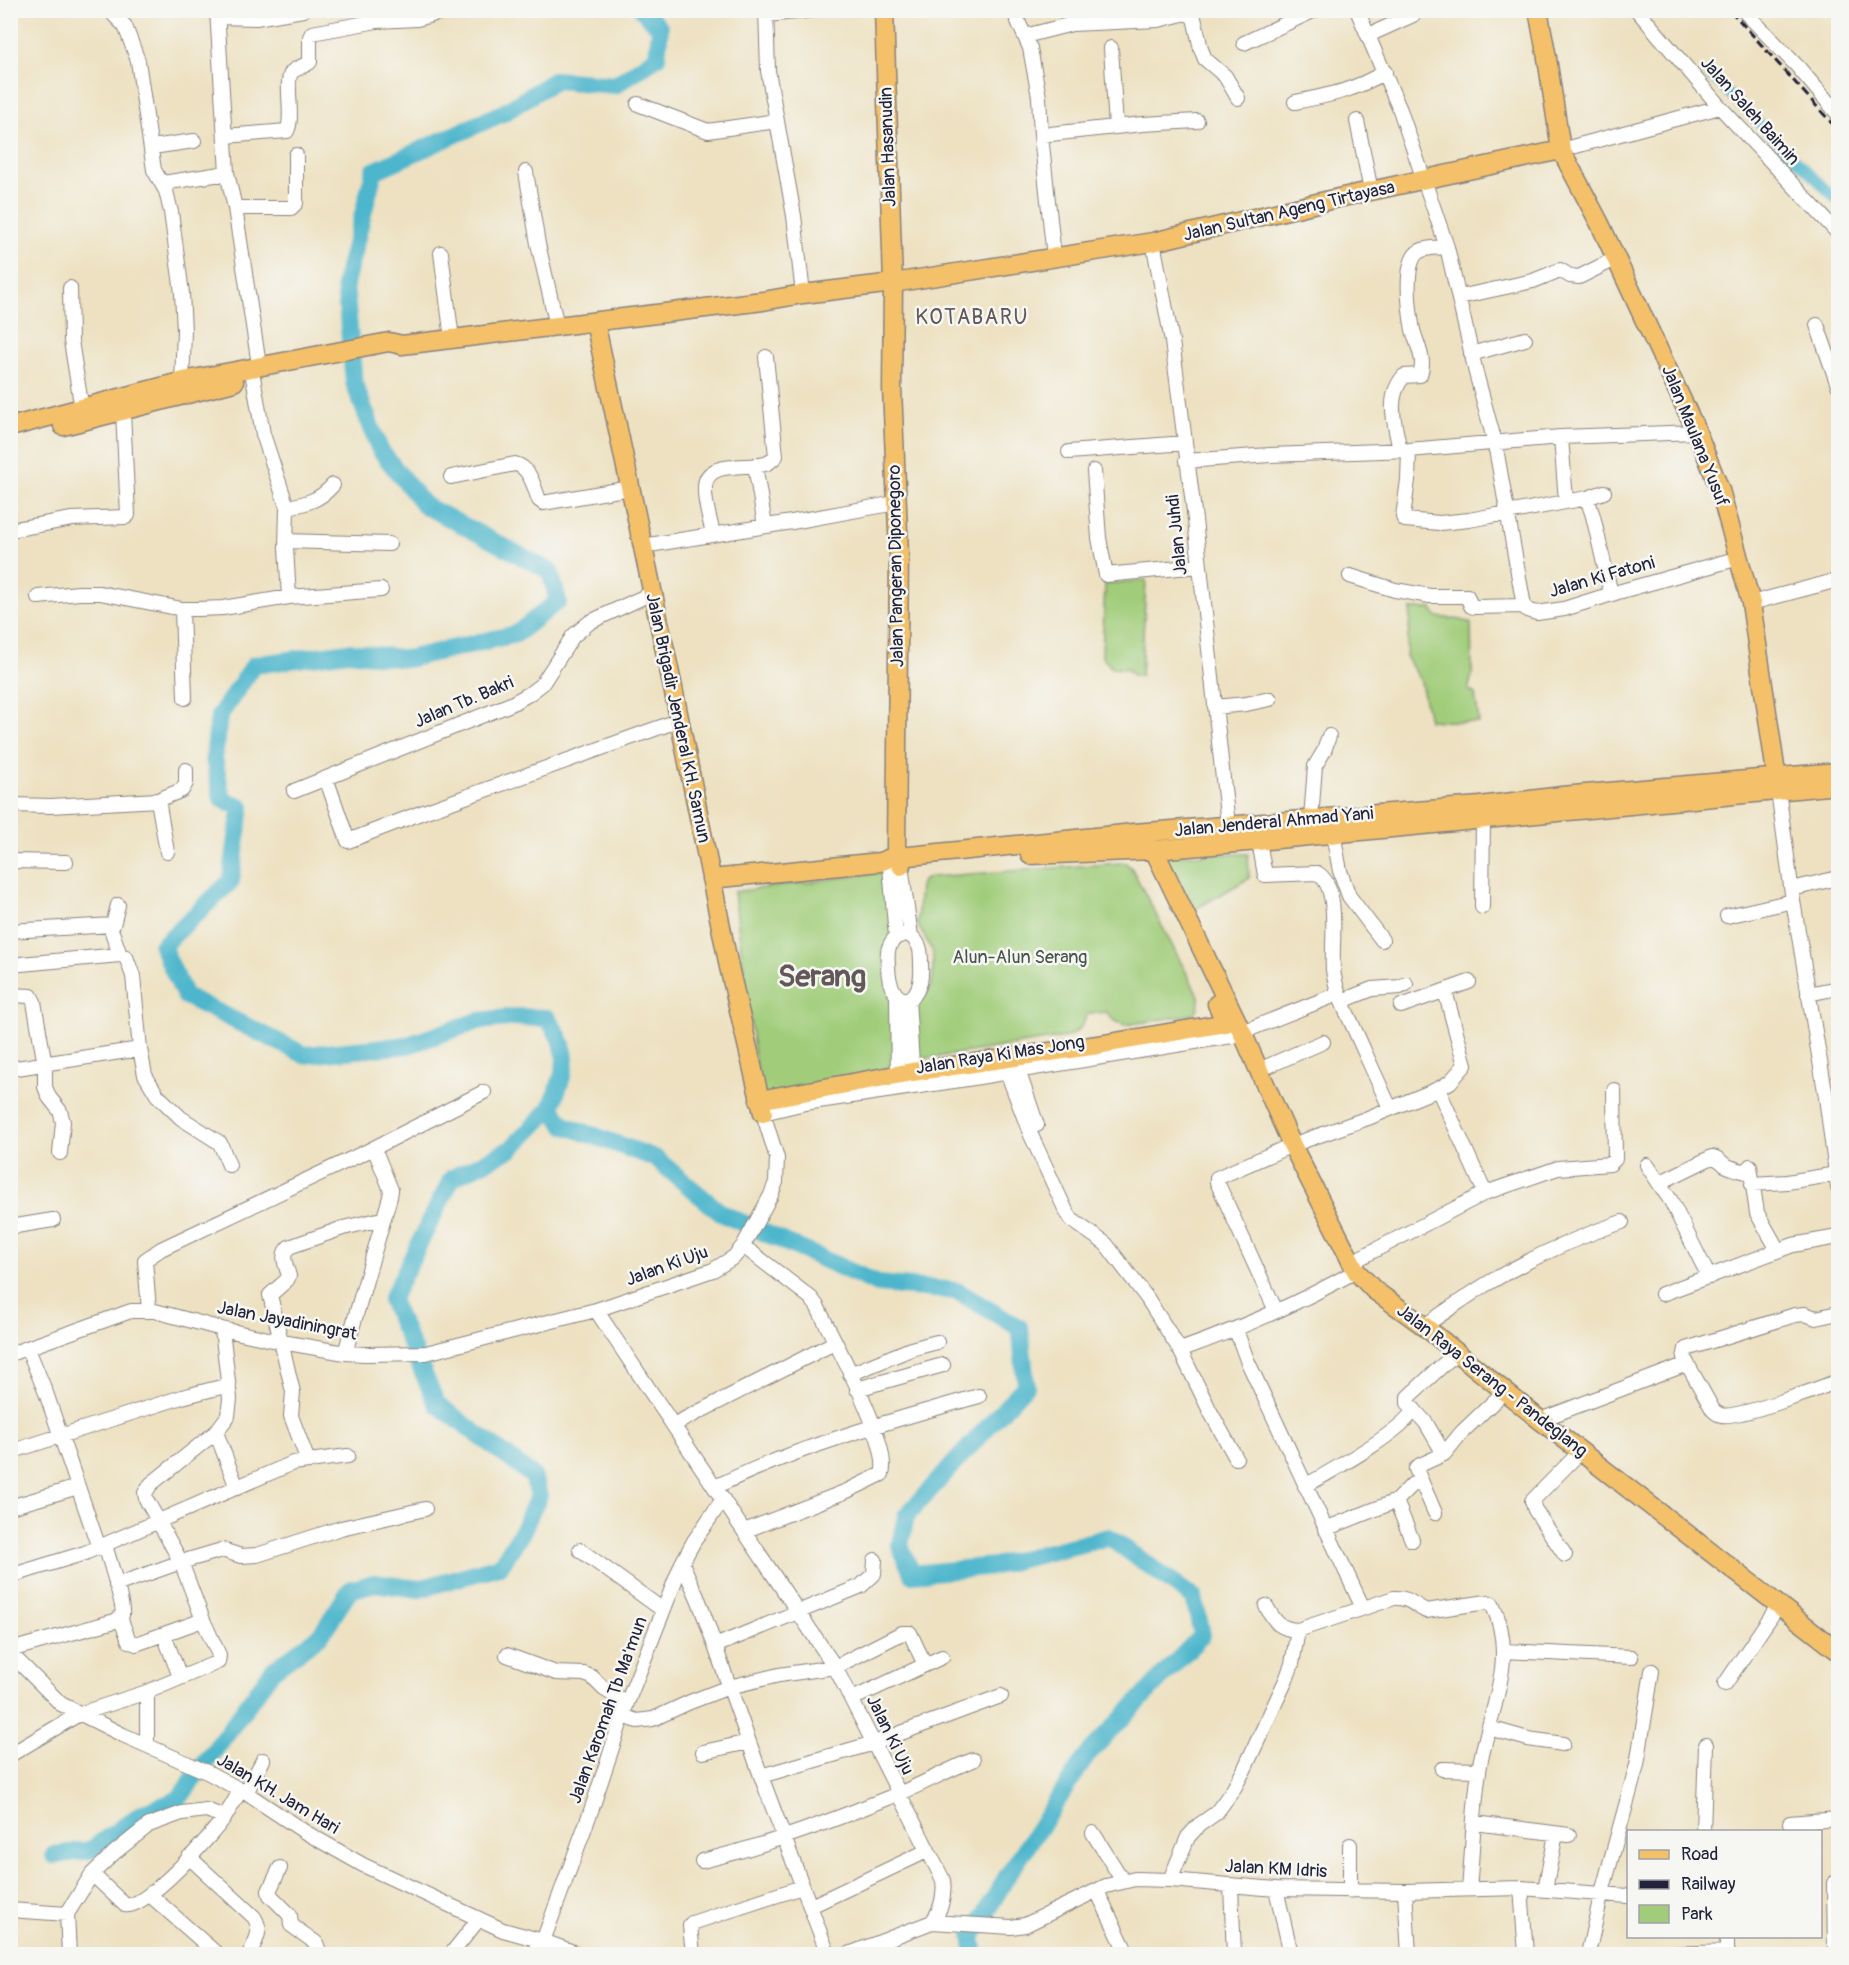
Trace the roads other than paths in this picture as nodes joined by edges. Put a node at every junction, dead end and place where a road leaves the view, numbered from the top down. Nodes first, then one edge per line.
1 (305, 10) edge
2 (449, 10) edge
3 (816, 10) edge
4 (884, 10) edge
5 (1013, 10) edge
6 (1315, 10) edge
7 (1357, 10) edge
8 (1538, 10) edge
9 (1637, 10) edge
10 (1743, 10) edge
11 (1186, 12) edge
12 (766, 13) edge
13 (217, 14) edge
14 (114, 15) dead end
15 (1413, 15) dead end
16 (1107, 16) edge
17 (312, 33) junction
18 (1369, 35) junction
19 (1025, 36) junction
20 (1244, 43) dead end
21 (1111, 48) dead end
22 (1385, 72) junction
23 (1238, 98) dead end
24 (1295, 102) dead end
25 (638, 104) dead end
26 (1720, 107) junction
27 (1839, 114) edge
28 (776, 121) junction
29 (1197, 121) dead end
30 (1357, 121) dead end
31 (1116, 127) junction
32 (1041, 135) junction
33 (225, 136) junction
34 (194, 141) dead end
35 (152, 147) junction
36 (1561, 150) junction
37 (296, 155) dead end
38 (227, 172) junction
39 (526, 172) dead end
40 (1425, 180) junction
41 (163, 183) junction
42 (1371, 191) junction
43 (235, 208) junction
44 (1839, 233) edge
45 (1153, 242) junction
46 (1447, 247) junction
47 (441, 253) dead end
48 (1054, 257) junction
49 (1615, 259) junction
50 (893, 283) junction
51 (70, 288) dead end
52 (803, 294) junction
53 (1459, 297) junction
54 (595, 322) junction
55 (557, 326) junction
56 (1817, 326) dead end
57 (452, 339) junction
58 (1526, 339) dead end
59 (1471, 354) junction
60 (766, 357) dead end
61 (256, 371) junction
62 (182, 382) junction
63 (1839, 385) edge
64 (123, 412) junction
65 (83, 415) junction
66 (10, 427) edge
67 (1697, 432) junction
68 (1561, 437) junction
69 (10, 440) edge
70 (1185, 442) junction
71 (1495, 442) junction
72 (1404, 450) junction
73 (1069, 452) dead end
74 (1186, 461) junction
75 (755, 465) junction
76 (1094, 471) dead end
77 (451, 477) dead end
78 (333, 485) dead end
79 (630, 488) junction
80 (1604, 492) dead end
81 (1587, 498) junction
82 (1566, 501) junction
83 (896, 503) junction
84 (287, 507) junction
85 (1508, 512) junction
86 (765, 526) junction
87 (10, 530) edge
88 (713, 534) junction
89 (286, 541) junction
90 (389, 544) dead end
91 (643, 546) junction
92 (1739, 558) junction
93 (1199, 566) junction
94 (1350, 576) dead end
95 (1839, 580) edge
96 (381, 590) dead end
97 (652, 593) junction
98 (1611, 594) junction
99 (38, 597) dead end
100 (289, 597) junction
101 (1751, 603) junction
102 (1524, 606) junction
103 (182, 609) junction
104 (185, 698) dead end
105 (1270, 699) dead end
106 (1215, 706) junction
107 (680, 720) junction
108 (1329, 736) dead end
109 (186, 770) dead end
110 (1839, 772) edge
111 (326, 778) junction
112 (1778, 784) junction
113 (1839, 785) edge
114 (294, 791) dead end
115 (159, 800) junction
116 (10, 805) edge
117 (1311, 819) junction
118 (1483, 819) junction
119 (1363, 823) junction
120 (1228, 825) junction
121 (1134, 833) junction
122 (1334, 833) junction
123 (1259, 841) junction
124 (1148, 850) junction
125 (167, 852) dead end
126 (893, 860) junction
127 (10, 861) edge
128 (66, 862) dead end
129 (1839, 878) edge
130 (711, 879) junction
131 (1793, 895) junction
132 (118, 905) dead end
133 (1482, 907) dead end
134 (1727, 916) dead end
135 (110, 926) junction
136 (10, 931) edge
137 (911, 936) junction
138 (896, 937) junction
139 (1382, 940) dead end
140 (1198, 953) junction
141 (120, 955) junction
142 (10, 965) edge
143 (1469, 982) dead end
144 (1406, 984) dead end
145 (1839, 988) edge
146 (1445, 991) junction
147 (1808, 994) junction
148 (10, 995) edge
149 (903, 998) junction
150 (1340, 998) junction
151 (1401, 1006) dead end
152 (1242, 1032) junction
153 (1155, 1042) junction
154 (1323, 1042) dead end
155 (140, 1049) junction
156 (45, 1065) junction
157 (10, 1070) edge
158 (1258, 1070) junction
159 (1013, 1071) junction
160 (906, 1080) junction
161 (1438, 1089) junction
162 (1614, 1090) dead end
163 (484, 1092) dead end
164 (761, 1107) junction
165 (1390, 1108) junction
166 (1292, 1145) junction
167 (374, 1148) junction
168 (60, 1153) dead end
169 (230, 1165) dead end
170 (1647, 1165) dead end
171 (1751, 1174) junction
172 (1659, 1183) junction
173 (1838, 1183) edge
174 (1485, 1193) junction
175 (382, 1219) junction
176 (53, 1220) dead end
177 (1622, 1222) dead end
178 (10, 1227) edge
179 (1839, 1236) edge
180 (746, 1242) junction
181 (1778, 1250) junction
182 (1354, 1267) junction
183 (1709, 1277) junction
184 (1662, 1294) dead end
185 (149, 1310) junction
186 (596, 1310) junction
187 (1276, 1311) junction
188 (1839, 1313) edge
189 (1424, 1326) junction
190 (222, 1329) junction
191 (1236, 1330) junction
192 (282, 1342) junction
193 (937, 1342) dead end
194 (834, 1343) junction
195 (28, 1349) junction
196 (1180, 1350) junction
197 (345, 1353) junction
198 (1456, 1353) junction
199 (10, 1354) edge
200 (1687, 1364) junction
201 (943, 1365) dead end
202 (850, 1374) junction
203 (1839, 1381) edge
204 (229, 1385) junction
205 (857, 1389) junction
206 (1505, 1391) junction
207 (979, 1396) dead end
208 (1413, 1409) junction
209 (1540, 1420) junction
210 (673, 1425) junction
211 (873, 1426) junction
212 (216, 1432) junction
213 (61, 1435) junction
214 (1581, 1451) junction
215 (10, 1452) edge
216 (1444, 1454) junction
217 (348, 1456) dead end
218 (1236, 1458) dead end
219 (308, 1461) junction
220 (1420, 1481) junction
221 (1305, 1486) junction
222 (78, 1487) junction
223 (237, 1488) junction
224 (719, 1493) junction
225 (1396, 1501) junction
226 (10, 1507) edge
227 (425, 1509) dead end
228 (1435, 1513) dead end
229 (159, 1520) junction
230 (1325, 1528) junction
231 (744, 1531) junction
232 (1412, 1540) dead end
233 (102, 1546) junction
234 (580, 1550) dead end
235 (1565, 1555) dead end
236 (875, 1560) dead end
237 (181, 1562) junction
238 (682, 1563) junction
239 (10, 1576) edge
240 (116, 1585) junction
241 (1266, 1606) dead end
242 (1778, 1606) junction
243 (1363, 1608) junction
244 (663, 1610) junction
245 (798, 1613) junction
246 (120, 1617) junction
247 (203, 1620) junction
248 (1298, 1630) junction
249 (165, 1635) junction
250 (715, 1646) junction
251 (1504, 1651) junction
252 (1839, 1651) edge
253 (10, 1652) edge
254 (507, 1655) dead end
255 (942, 1657) dead end
256 (1631, 1657) dead end
257 (925, 1665) junction
258 (835, 1667) junction
259 (1652, 1671) dead end
260 (180, 1677) junction
261 (1725, 1684) dead end
262 (729, 1687) junction
263 (147, 1692) junction
264 (1001, 1696) dead end
265 (852, 1699) junction
266 (625, 1710) junction
267 (79, 1714) junction
268 (1489, 1728) junction
269 (749, 1742) junction
270 (874, 1743) junction
271 (1563, 1744) dead end
272 (1706, 1745) dead end
273 (150, 1747) junction
274 (704, 1752) dead end
275 (10, 1755) edge
276 (263, 1760) dead end
277 (973, 1760) dead end
278 (1442, 1769) dead end
279 (1479, 1770) junction
280 (761, 1776) junction
281 (243, 1792) junction
282 (898, 1794) junction
283 (225, 1816) junction
284 (1839, 1821) edge
285 (1475, 1823) junction
286 (1790, 1823) dead end
287 (1703, 1830) edge
288 (1093, 1833) dead end
289 (784, 1838) junction
290 (1350, 1845) dead end
291 (927, 1851) junction
292 (189, 1857) junction
293 (702, 1861) dead end
294 (280, 1868) dead end
295 (92, 1874) junction
296 (1170, 1880) junction
297 (1123, 1881) junction
298 (1831, 1883) edge
299 (1231, 1886) junction
300 (802, 1887) junction
301 (1521, 1888) junction
302 (1469, 1889) junction
303 (1545, 1889) junction
304 (1276, 1890) junction
305 (1097, 1891) junction
306 (1350, 1891) junction
307 (1405, 1892) junction
308 (150, 1895) junction
309 (1602, 1896) junction
310 (1627, 1896) edge
311 (810, 1906) junction
312 (10, 1910) edge
313 (67, 1914) junction
314 (479, 1919) junction
315 (932, 1922) junction
316 (1727, 1938) edge
317 (543, 1941) junction
318 (1124, 1947) dead end
319 (1728, 1953) edge
320 (69, 1954) edge
321 (218, 1954) edge
322 (249, 1954) edge
323 (320, 1954) edge
324 (451, 1954) edge
325 (533, 1954) edge
326 (579, 1954) edge
327 (693, 1954) edge
328 (828, 1954) edge
329 (849, 1954) edge
330 (1234, 1954) edge
331 (1291, 1954) edge
332 (1409, 1954) edge
333 (1527, 1954) edge
334 (1588, 1954) edge
335 (1669, 1954) edge
336 (1835, 1954) edge

1 - 13 street
1 - 17 street
2 - 17 street
3 - 12 street
4 - 50 main road, Jalan Hasanudin
5 - 19 street
6 - 20 street
7 - 18 street, Jalan Ki Fatoni
8 - 36 main road, Jalan Maulana Yusuf
9 - 26 street, Jalan Saleh Baimin
10 - 27 street
11 - 16 street
11 - 23 street
12 - 28 street
13 - 33 street
14 - 35 street
15 - 18 street
16 - 19 street
17 - 33 street
18 - 22 street, Jalan Ki Fatoni
19 - 32 street
21 - 31 street
22 - 24 street
22 - 40 street, Jalan Ki Fatoni
25 - 28 street
26 - 36 street
26 - 44 street, Jalan Saleh Baimin
28 - 52 street
29 - 31 street
30 - 42 street
31 - 32 street
32 - 48 street
33 - 38 street
34 - 35 street
35 - 41 street
36 - 40 main road, Jalan Sultan Ageng Tirtayasa
36 - 49 main road, Jalan Maulana Yusuf
37 - 43 street
38 - 41 street
38 - 43 street
39 - 55 street
40 - 42 main road, Jalan Sultan Ageng Tirtayasa
40 - 46 street, Jalan Ki Fatoni
41 - 62 street
42 - 45 main road, Jalan Sultan Ageng Tirtayasa
43 - 61 street
45 - 48 main road, Jalan Sultan Ageng Tirtayasa
45 - 70 street, Jalan Juhdi
46 - 53 street, Jalan Ki Fatoni
46 - 72 street
47 - 57 street
48 - 50 main road, Jalan Sultan Ageng Tirtayasa
49 - 53 street
49 - 67 main road, Jalan Maulana Yusuf
50 - 52 main road, Jalan Sultan Ageng Tirtayasa
50 - 83 main road, Jalan Pangeran Diponegoro
51 - 65 street
52 - 54 main road, Jalan Sultan Ageng Tirtayasa
53 - 59 street, Jalan Ki Fatoni
54 - 55 main road, Jalan Sultan Ageng Tirtayasa
54 - 79 main road, Jalan Brigadir Jenderal KH. Samun
55 - 57 main road, Jalan Sultan Ageng Tirtayasa
56 - 63 street
57 - 61 main road, Jalan Sultan Ageng Tirtayasa
58 - 59 street
59 - 71 street, Jalan Ki Fatoni
60 - 75 street
61 - 62 main road
61 - 64 main road
61 - 84 street
62 - 65 main road
64 - 65 main road
64 - 87 street
65 - 66 main road
65 - 69 main road
67 - 68 street
67 - 92 main road, Jalan Maulana Yusuf
68 - 71 street
68 - 82 street
70 - 73 street
70 - 74 street, Jalan Juhdi
71 - 72 street
71 - 85 street, Jalan Ki Fatoni
72 - 74 street
72 - 85 street
74 - 93 street, Jalan Juhdi
75 - 86 street
75 - 88 street
76 - 93 street
77 - 79 street
78 - 84 street
79 - 91 main road, Jalan Brigadir Jenderal KH. Samun
80 - 81 street
81 - 82 street
81 - 98 street
82 - 85 street
83 - 86 street
83 - 126 main road, Jalan Pangeran Diponegoro
84 - 89 street
85 - 102 street, Jalan Ki Fatoni
86 - 88 street
88 - 91 street
89 - 90 street
89 - 100 street
91 - 97 main road, Jalan Brigadir Jenderal KH. Samun
92 - 98 street, Jalan Ki Fatoni
92 - 101 main road, Jalan Maulana Yusuf
93 - 106 street, Jalan Juhdi
94 - 102 street
95 - 101 street
96 - 100 street
97 - 107 main road, Jalan Brigadir Jenderal KH. Samun
97 - 111 street, Jalan Tb. Bakri
98 - 102 street, Jalan Ki Fatoni
99 - 103 street
100 - 103 street
101 - 112 main road, Jalan Maulana Yusuf
103 - 104 street
105 - 106 street
106 - 120 street, Jalan Juhdi
107 - 111 street
107 - 130 main road, Jalan Brigadir Jenderal KH. Samun
108 - 117 street
109 - 115 street
110 - 112 main road, Jalan Jenderal Ahmad Yani
111 - 114 street, Jalan Tb. Bakri
112 - 113 main road, Jalan Jenderal Ahmad Yani
112 - 118 main road, Jalan Jenderal Ahmad Yani
112 - 119 main road, Jalan Jenderal Ahmad Yani
112 - 131 street
115 - 116 street
115 - 125 street
117 - 119 main road, Jalan Jenderal Ahmad Yani
117 - 120 main road, Jalan Jenderal Ahmad Yani
118 - 119 main road, Jalan Jenderal Ahmad Yani
118 - 133 street
119 - 122 main road, Jalan Jenderal Ahmad Yani
120 - 121 main road, Jalan Jenderal Ahmad Yani
121 - 124 main road
121 - 126 main road, Jalan Jenderal Ahmad Yani
122 - 123 main road, Jalan Jenderal Ahmad Yani
122 - 139 street
123 - 124 main road, Jalan Jenderal Ahmad Yani
123 - 150 street
124 - 126 main road, Jalan Jenderal Ahmad Yani
124 - 140 main road
126 - 130 main road, Jalan Jenderal Ahmad Yani
126 - 137 street
126 - 138 street
127 - 128 street
129 - 131 street
130 - 164 main road, Jalan Brigadir Jenderal KH. Samun
131 - 134 street
131 - 147 street
132 - 135 street
135 - 136 street
135 - 141 street
137 - 138 street
137 - 149 street
138 - 149 street
140 - 152 main road, Jalan Raya Serang - Pandeglang
140 - 153 main road
141 - 142 street
141 - 155 street
143 - 146 street
144 - 150 street, Jalan Raya Ki Mas Jong
145 - 147 street
146 - 151 street
146 - 161 street
147 - 173 street
148 - 156 street
149 - 160 street
150 - 152 street, Jalan Raya Ki Mas Jong
150 - 165 street
152 - 153 street, Jalan Raya Ki Mas Jong
152 - 158 main road, Jalan Raya Serang - Pandeglang
153 - 159 street, Jalan Raya Ki Mas Jong
153 - 160 main road
154 - 158 street
155 - 156 street
155 - 169 street
156 - 157 street
156 - 168 street
158 - 166 main road, Jalan Raya Serang - Pandeglang
159 - 160 street, Jalan Raya Ki Mas Jong
159 - 196 street
160 - 164 main road
161 - 165 street
161 - 174 street
162 - 174 street
163 - 167 street
164 - 180 street, Jalan Ki Uju
165 - 166 street
166 - 182 main road, Jalan Raya Serang - Pandeglang
166 - 187 street
167 - 175 street
167 - 185 street
170 - 172 street
171 - 172 street
171 - 173 street
171 - 181 street
172 - 183 street
174 - 182 street
175 - 192 street
175 - 197 street
176 - 178 street
177 - 189 street
179 - 181 street
180 - 186 street, Jalan Ki Uju
180 - 194 street
181 - 183 street
182 - 187 street
182 - 189 main road, Jalan Raya Serang - Pandeglang
183 - 184 street
185 - 190 street, Jalan Jayadiningrat
185 - 195 street, Jalan Jayadiningrat
186 - 197 street, Jalan Jayadiningrat
186 - 210 street, Jalan Ki Uju
187 - 191 street
188 - 200 street
189 - 198 main road, Jalan Raya Serang - Pandeglang
190 - 192 street, Jalan Jayadiningrat
190 - 204 street
191 - 196 street
191 - 221 street
192 - 197 street, Jalan Jayadiningrat
192 - 219 street
193 - 202 street
194 - 202 street
194 - 210 street
195 - 199 street, Jalan Jayadiningrat
195 - 213 street
196 - 218 street
198 - 206 main road, Jalan Raya Serang - Pandeglang
198 - 208 street
200 - 203 street
200 - 209 street
201 - 205 street
202 - 205 street
204 - 212 street
204 - 213 street
205 - 211 street
206 - 209 main road, Jalan Raya Serang - Pandeglang
206 - 216 street
207 - 211 street
208 - 216 street
208 - 221 street
209 - 214 main road, Jalan Raya Serang - Pandeglang
210 - 224 street, Jalan Ki Uju
211 - 224 street
211 - 231 street
212 - 223 street
212 - 229 street
213 - 215 street
213 - 222 street
214 - 235 street
214 - 242 main road, Jalan Raya Serang - Pandeglang
216 - 220 street
217 - 219 street
219 - 223 street
220 - 225 street
220 - 228 street
221 - 230 street
222 - 226 street
222 - 233 street
223 - 229 street
224 - 231 street, Jalan Ki Uju
224 - 238 street, Jalan Karomah Tb Ma'mun
225 - 230 street
225 - 232 street
227 - 237 street
229 - 233 street
229 - 237 street
230 - 243 street
231 - 245 street, Jalan Ki Uju
233 - 239 street
233 - 240 street
234 - 244 street
236 - 245 street
237 - 240 street
237 - 247 street
238 - 244 street, Jalan Karomah Tb Ma'mun
238 - 250 street
240 - 246 street
241 - 248 street
242 - 252 main road, Jalan Raya Serang - Pandeglang
242 - 261 street
243 - 248 street
243 - 251 street
244 - 266 street, Jalan Karomah Tb Ma'mun
245 - 250 street
245 - 258 street, Jalan Ki Uju
246 - 249 street
246 - 253 street
247 - 249 street
247 - 260 street
248 - 296 street
249 - 260 street
250 - 262 street
251 - 256 street
251 - 268 street
253 - 267 street, Jalan KH. Jam Hari
254 - 266 street
255 - 257 street
257 - 258 street
257 - 265 street
258 - 262 street
258 - 265 street, Jalan Ki Uju
259 - 309 street
260 - 263 street
262 - 266 street
262 - 269 street
263 - 267 street
263 - 273 street
264 - 270 street
265 - 270 street, Jalan Ki Uju
266 - 317 street, Jalan Karomah Tb Ma'mun
267 - 273 street, Jalan KH. Jam Hari
267 - 275 street
268 - 271 street
268 - 279 street
269 - 274 street
269 - 280 street
270 - 280 street
270 - 282 street, Jalan Ki Uju
272 - 287 street
273 - 281 street, Jalan KH. Jam Hari
276 - 281 street
277 - 282 street
278 - 279 street
279 - 285 street
280 - 289 street
281 - 283 street
281 - 314 street, Jalan KH. Jam Hari
282 - 289 street
282 - 291 street, Jalan Ki Uju
283 - 292 street
283 - 295 street
284 - 286 street
285 - 302 street
285 - 303 street
288 - 297 street
289 - 293 street
289 - 300 street
290 - 306 street
291 - 311 street
291 - 315 street, Jalan Ki Uju
292 - 308 street
292 - 322 street
294 - 323 street
295 - 308 street
295 - 313 street
296 - 297 street, Jalan KM Idris
296 - 299 street, Jalan KM Idris
297 - 305 street, Jalan KM Idris
298 - 336 street
299 - 304 street, Jalan KM Idris
299 - 330 street
300 - 311 street
300 - 327 street
301 - 302 street, Jalan KM Idris
301 - 303 street, Jalan KM Idris
301 - 333 street
302 - 307 street, Jalan KM Idris
303 - 309 street, Jalan KM Idris
304 - 306 street, Jalan KM Idris
304 - 331 street
305 - 315 street, Jalan KM Idris
305 - 318 street
306 - 307 street, Jalan KM Idris
307 - 332 street
308 - 321 street
309 - 310 street, Jalan KM Idris
309 - 334 street
311 - 328 street
312 - 313 street
313 - 320 street
314 - 317 street, Jalan KH. Jam Hari
314 - 324 street
315 - 329 street
316 - 319 street
317 - 325 street, Jalan Karomah Tb Ma'mun
317 - 326 street
319 - 335 street

